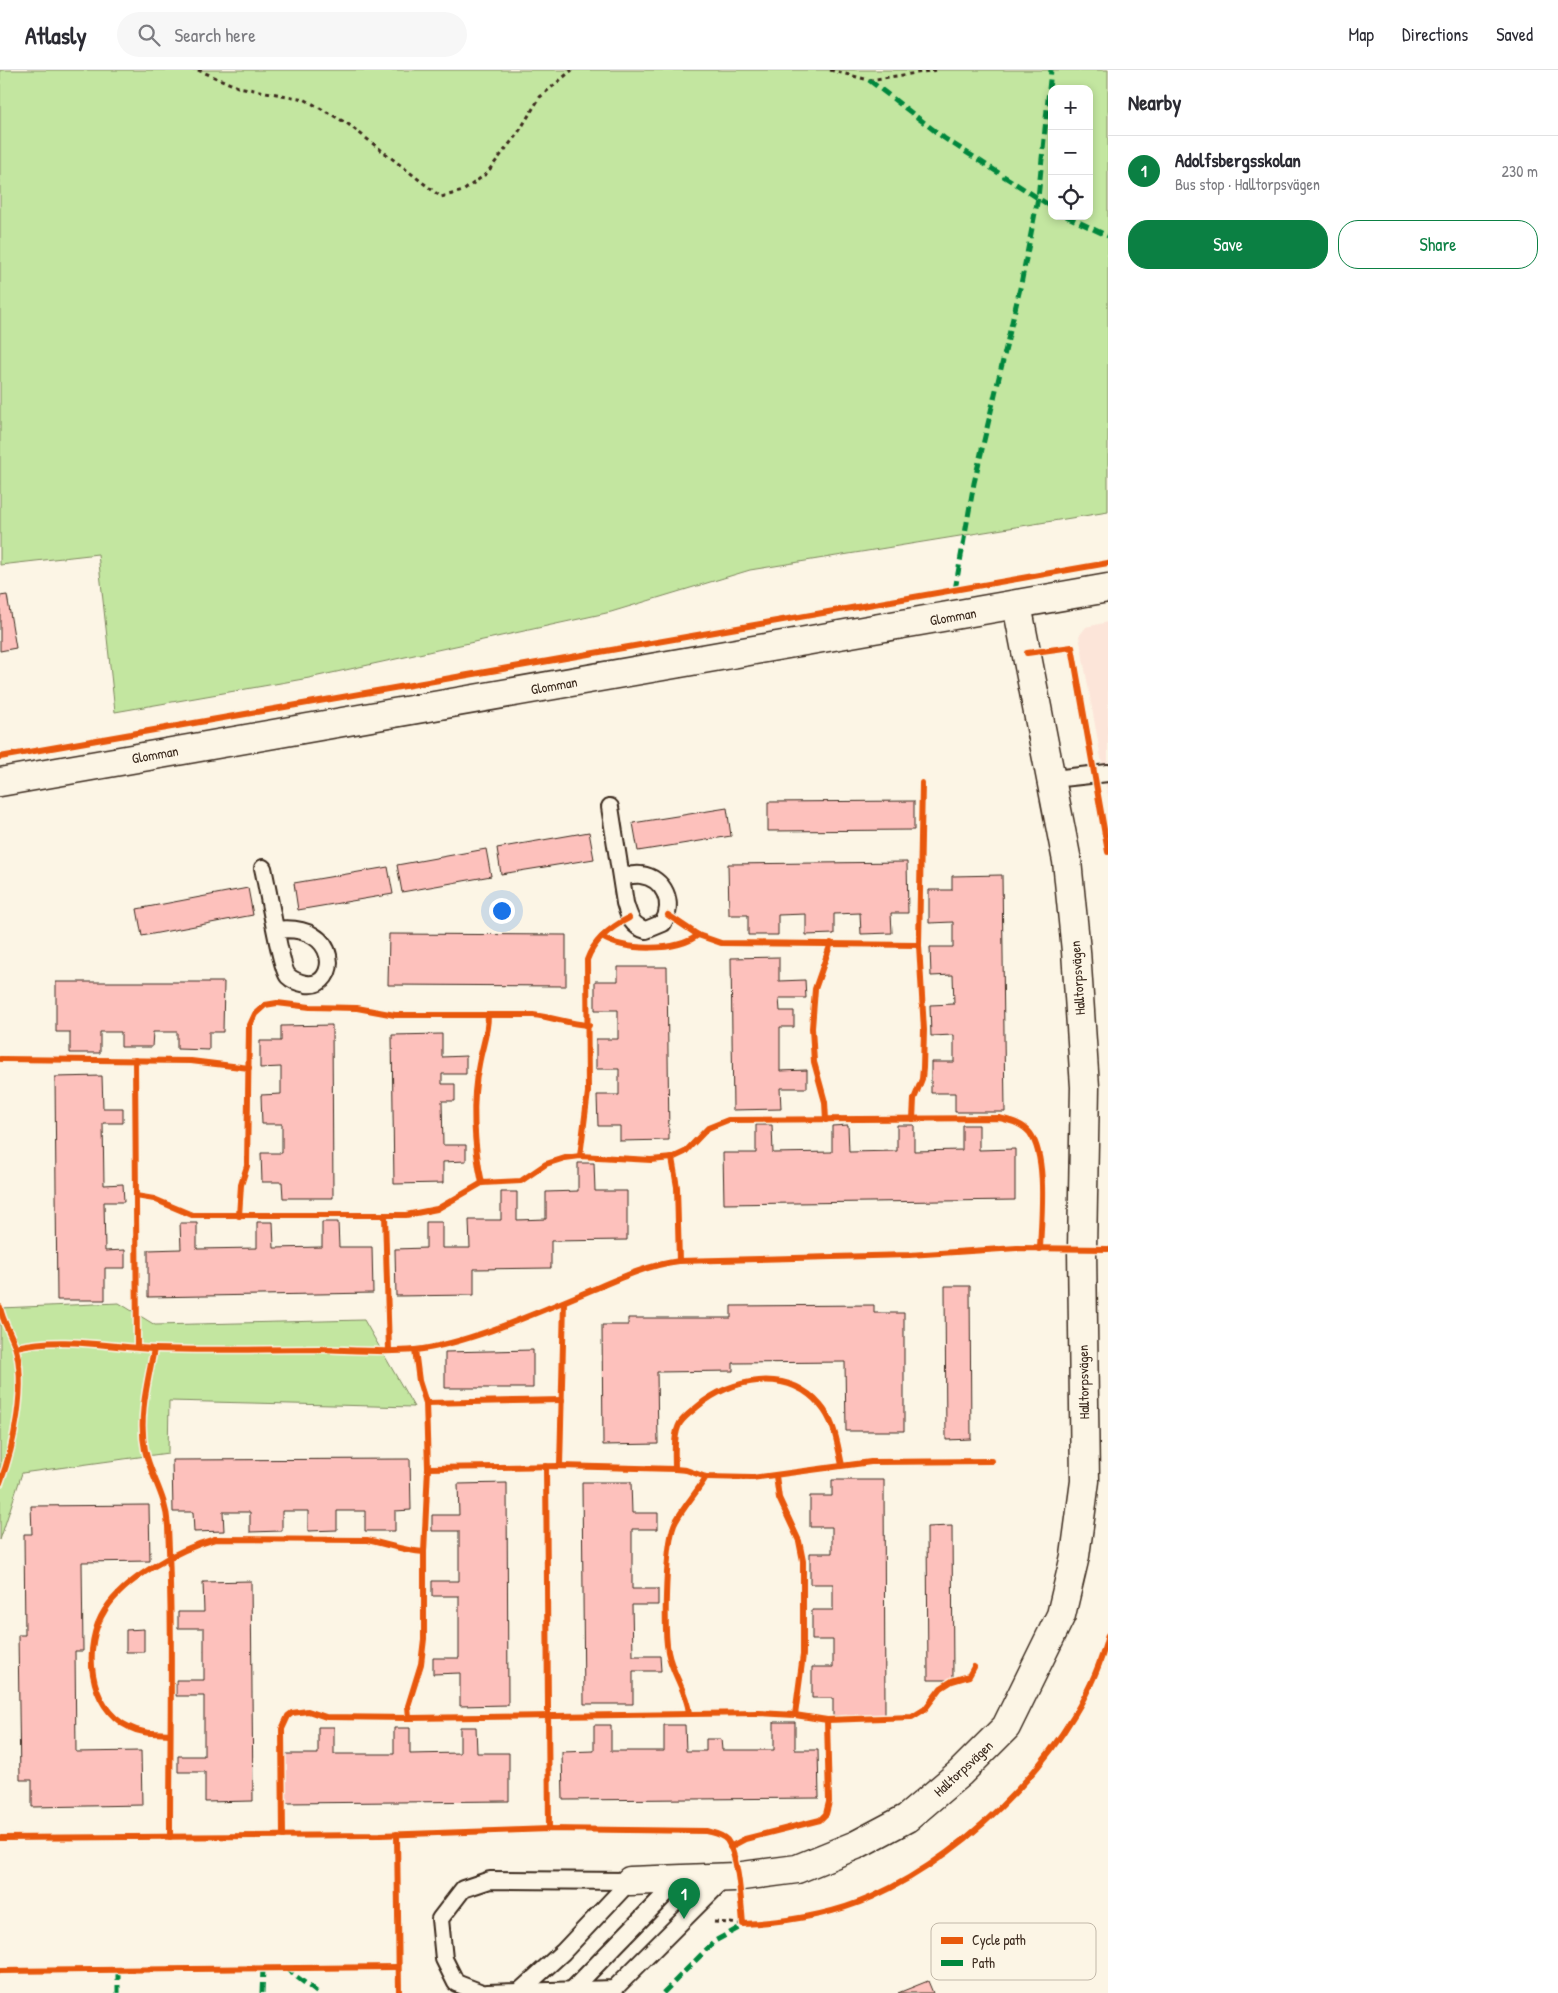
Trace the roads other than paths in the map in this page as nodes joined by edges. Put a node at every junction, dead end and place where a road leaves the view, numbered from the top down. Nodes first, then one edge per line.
1 (1108, 588) edge
2 (1017, 605) junction
3 (1108, 772) edge
4 (1053, 779) junction
5 (0, 782) edge
6 (610, 807) dead end
7 (263, 868) dead end
8 (621, 877) dead end
9 (276, 930) dead end
10 (732, 1877) junction
11 (679, 1880) junction
12 (630, 1881) junction
13 (520, 1991) junction
14 (571, 1991) junction
15 (482, 1993) edge
16 (487, 1993) edge

1 - 2 street, Glomman
2 - 4 street, Halltorpsvägen
2 - 5 street, Glomman
3 - 4 lane
4 - 10 street, Halltorpsvägen
6 - 8 lane
7 - 9 lane
10 - 11 street, Halltorpsvägen
10 - 14 lane
11 - 12 street, Halltorpsvägen
11 - 14 lane
12 - 13 lane
12 - 15 lane
13 - 14 lane
13 - 16 lane

